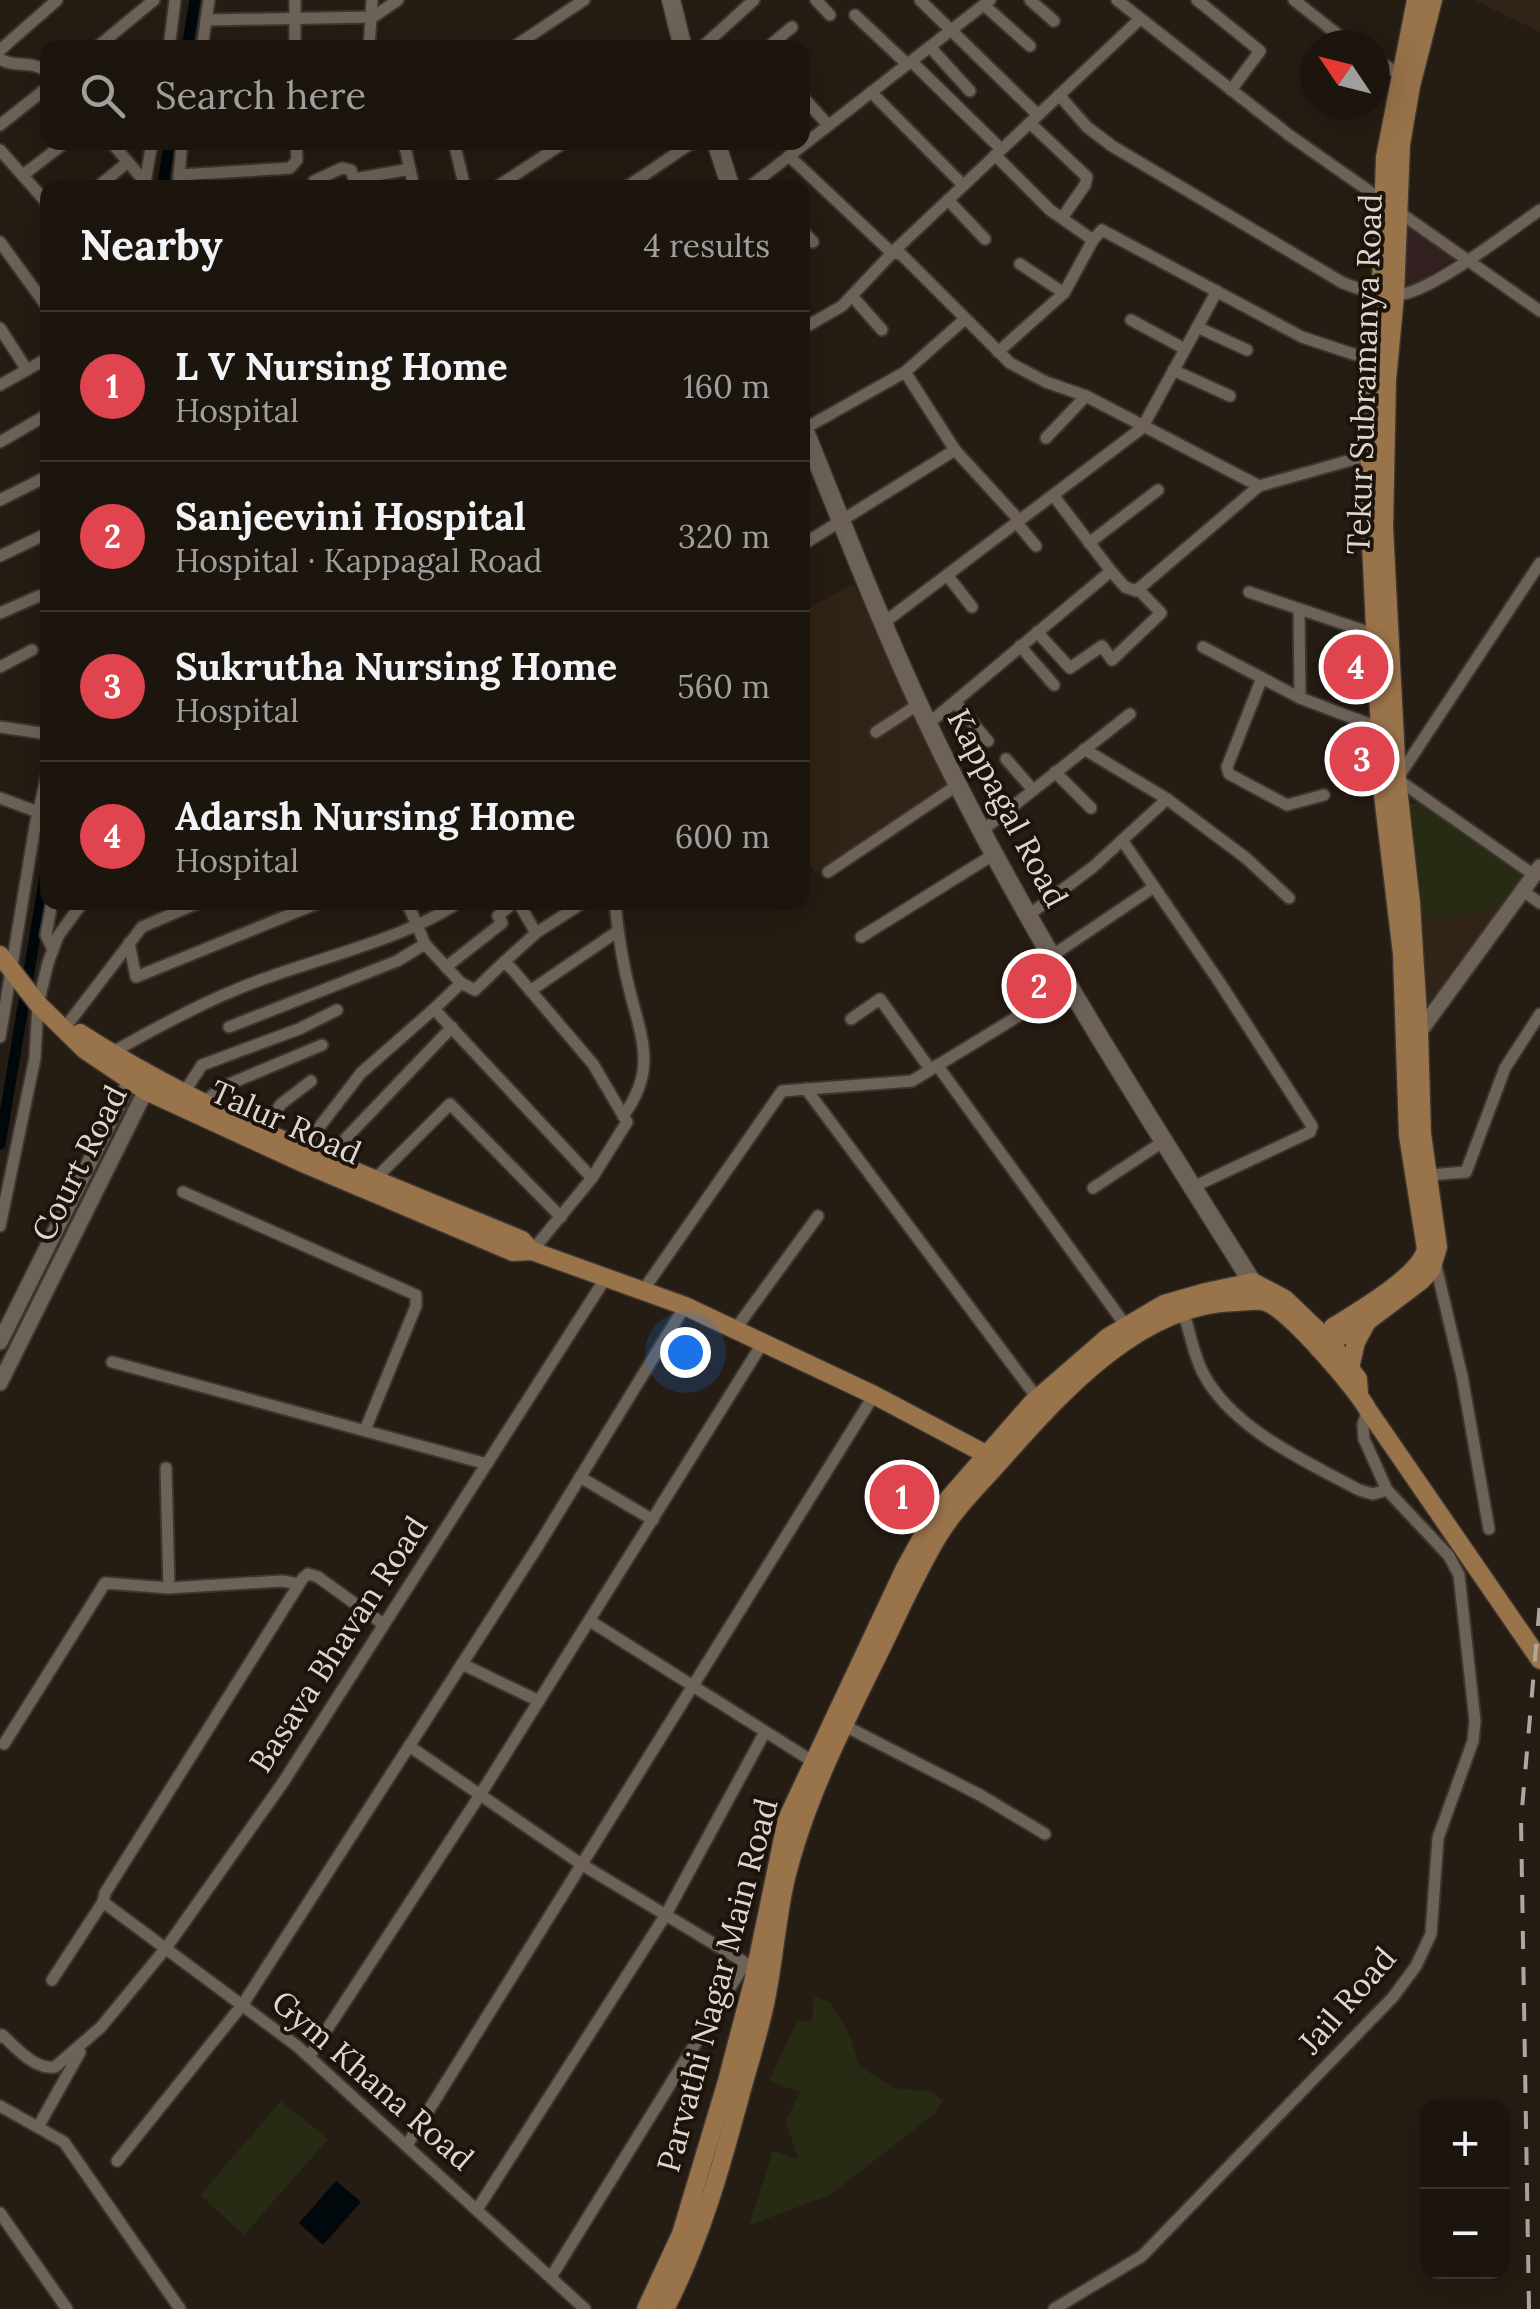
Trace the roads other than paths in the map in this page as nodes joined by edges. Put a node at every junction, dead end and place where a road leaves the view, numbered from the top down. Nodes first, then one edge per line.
1 (56, 0) edge
2 (154, 0) edge
3 (175, 0) edge
4 (209, 0) edge
5 (295, 0) edge
6 (372, 0) edge
7 (398, 0) edge
8 (584, 0) edge
9 (671, 0) edge
10 (754, 0) edge
11 (816, 0) edge
12 (920, 0) edge
13 (1030, 0) edge
14 (1117, 0) edge
15 (1197, 0) edge
16 (1294, 0) edge
17 (1416, 0) edge
18 (1433, 0) edge
19 (987, 2) edge
20 (830, 15) dead end
21 (855, 15) dead end
22 (373, 16) junction
23 (296, 18) junction
24 (1140, 19) junction
25 (206, 20) junction
26 (1054, 20) dead end
27 (792, 27) dead end
28 (952, 30) junction
29 (1333, 30) edge
30 (106, 40) edge
31 (171, 40) edge
32 (203, 40) edge
33 (295, 40) edge
34 (370, 40) edge
35 (524, 40) edge
36 (681, 40) edge
37 (710, 40) edge
38 (777, 40) edge
39 (1030, 46) dead end
40 (930, 47) junction
41 (0, 50) edge
42 (0, 59) edge
43 (909, 63) junction
44 (40, 67) edge
45 (1390, 68) edge
46 (1400, 74) junction
47 (1231, 90) junction
48 (970, 91) dead end
49 (872, 92) junction
50 (40, 93) edge
51 (1059, 94) junction
52 (810, 105) edge
53 (1034, 118) junction
54 (0, 125) edge
55 (828, 125) junction
56 (810, 139) edge
57 (0, 150) edge
58 (56, 150) edge
59 (118, 150) edge
60 (151, 150) edge
61 (181, 150) edge
62 (296, 150) edge
63 (406, 150) edge
64 (456, 150) edge
65 (553, 150) edge
66 (682, 150) edge
67 (719, 150) edge
68 (797, 150) edge
69 (998, 152) junction
70 (789, 156) junction
71 (128, 162) junction
72 (410, 170) junction
73 (242, 173) junction
74 (23, 176) junction
75 (106, 180) edge
76 (141, 180) edge
77 (145, 180) edge
78 (178, 180) edge
79 (186, 180) edge
80 (242, 180) edge
81 (316, 180) edge
82 (355, 180) edge
83 (368, 180) edge
84 (412, 180) edge
85 (463, 180) edge
86 (507, 180) edge
87 (637, 180) edge
88 (728, 180) edge
89 (763, 180) edge
90 (963, 186) junction
91 (40, 195) edge
92 (948, 200) junction
93 (1392, 205) junction
94 (1540, 210) edge
95 (1062, 218) junction
96 (985, 238) dead end
97 (810, 239) edge
98 (1093, 240) junction
99 (0, 242) edge
100 (813, 242) dead end
101 (892, 254) junction
102 (1468, 258) junction
103 (1020, 264) dead end
104 (40, 290) edge
105 (1216, 290) junction
106 (1064, 294) junction
107 (1388, 295) junction
108 (852, 296) junction
109 (1540, 311) edge
110 (964, 319) junction
111 (1131, 320) dead end
112 (810, 324) edge
113 (1197, 327) junction
114 (0, 328) edge
115 (882, 330) dead end
116 (1185, 348) junction
117 (1247, 350) dead end
118 (998, 352) junction
119 (1374, 362) junction
120 (40, 363) edge
121 (27, 370) junction
122 (1173, 370) junction
123 (906, 372) junction
124 (0, 385) edge
125 (1086, 396) junction
126 (1230, 396) dead end
127 (40, 419) edge
128 (810, 424) edge
129 (1142, 428) junction
130 (1046, 438) dead end
131 (0, 442) edge
132 (810, 444) edge
133 (955, 450) junction
134 (1369, 455) junction
135 (40, 480) edge
136 (1259, 486) junction
137 (1158, 490) dead end
138 (1053, 495) junction
139 (0, 500) edge
140 (1018, 521) junction
141 (844, 522) junction
142 (40, 537) edge
143 (810, 541) edge
144 (1089, 543) junction
145 (1036, 546) dead end
146 (0, 556) edge
147 (1540, 563) edge
148 (1111, 571) junction
149 (947, 575) junction
150 (1138, 588) junction
151 (1249, 592) dead end
152 (39, 596) dead end
153 (972, 607) dead end
154 (1299, 611) junction
155 (0, 614) edge
156 (882, 624) junction
157 (1038, 632) junction
158 (1374, 634) junction
159 (1020, 646) junction
160 (1203, 647) dead end
161 (32, 650) dead end
162 (0, 667) edge
163 (1262, 678) junction
164 (1054, 685) dead end
165 (1300, 698) junction
166 (955, 702) junction
167 (919, 704) junction
168 (1130, 714) dead end
169 (928, 724) junction
170 (0, 726) edge
171 (1384, 726) junction
172 (876, 732) dead end
173 (40, 733) edge
174 (988, 741) dead end
175 (1084, 750) junction
176 (1006, 760) dead end
177 (1056, 772) junction
178 (1390, 782) junction
179 (959, 784) junction
180 (1032, 790) junction
181 (1324, 795) dead end
182 (0, 798) edge
183 (1167, 799) junction
184 (40, 804) edge
185 (1091, 808) dead end
186 (38, 812) junction
187 (984, 829) junction
188 (1122, 840) junction
189 (996, 853) junction
190 (1537, 871) edge
191 (828, 872) dead end
192 (1154, 886) junction
193 (1524, 892) junction
194 (1289, 898) dead end
195 (1540, 903) edge
196 (51, 910) edge
197 (77, 910) edge
198 (181, 910) edge
199 (301, 910) edge
200 (410, 910) edge
201 (443, 910) edge
202 (506, 910) edge
203 (521, 910) edge
204 (572, 910) edge
205 (616, 910) edge
206 (1030, 914) junction
207 (416, 924) junction
208 (618, 931) junction
209 (536, 934) junction
210 (861, 937) dead end
211 (129, 943) junction
212 (425, 944) junction
213 (53, 950) junction
214 (1053, 955) junction
215 (3, 958) edge
216 (504, 962) junction
217 (446, 966) junction
218 (461, 983) junction
219 (1069, 985) junction
220 (530, 991) junction
221 (38, 1004) junction
222 (434, 1009) junction
223 (337, 1010) dead end
224 (1540, 1014) edge
225 (851, 1019) dead end
226 (67, 1025) junction
227 (230, 1027) dead end
228 (452, 1027) junction
229 (1420, 1032) junction
230 (0, 1037) edge
231 (322, 1046) dead end
232 (1406, 1050) junction
233 (111, 1053) junction
234 (934, 1067) junction
235 (141, 1079) junction
236 (310, 1081) dead end
237 (806, 1089) junction
238 (185, 1091) junction
239 (206, 1101) junction
240 (623, 1116) junction
241 (264, 1129) junction
242 (1164, 1141) junction
243 (303, 1148) junction
244 (327, 1158) junction
245 (1429, 1175) junction
246 (592, 1178) junction
247 (375, 1179) junction
248 (1094, 1188) dead end
249 (1193, 1188) junction
250 (183, 1192) dead end
251 (561, 1216) junction
252 (818, 1216) dead end
253 (0, 1226) edge
254 (532, 1251) junction
255 (1434, 1262) junction
256 (604, 1279) junction
257 (1253, 1282) junction
258 (644, 1289) junction
259 (1265, 1302) junction
260 (685, 1306) junction
261 (1184, 1314) junction
262 (1369, 1320) junction
263 (1126, 1326) junction
264 (734, 1331) junction
265 (1321, 1341) junction
266 (0, 1342) edge
267 (762, 1344) junction
268 (112, 1362) dead end
269 (1350, 1368) junction
270 (0, 1383) edge
271 (874, 1395) junction
272 (1038, 1398) junction
273 (1364, 1402) junction
274 (365, 1430) junction
275 (993, 1458) junction
276 (486, 1464) junction
277 (166, 1468) dead end
278 (580, 1478) junction
279 (1388, 1490) junction
280 (653, 1520) junction
281 (1489, 1528) dead end
282 (299, 1584) junction
283 (168, 1588) junction
284 (590, 1621) junction
285 (383, 1624) junction
286 (1540, 1660) edge
287 (462, 1664) junction
288 (693, 1686) junction
289 (540, 1701) junction
290 (843, 1725) junction
291 (765, 1732) junction
292 (4, 1744) dead end
293 (409, 1746) junction
294 (812, 1761) junction
295 (480, 1795) junction
296 (1046, 1834) dead end
297 (581, 1864) junction
298 (108, 1905) junction
299 (665, 1916) junction
300 (166, 1948) junction
301 (756, 1971) junction
302 (52, 1980) dead end
303 (243, 2004) junction
304 (1, 2035) edge
305 (84, 2044) junction
306 (309, 2057) junction
307 (0, 2106) edge
308 (38, 2127) junction
309 (407, 2145) junction
310 (117, 2161) dead end
311 (478, 2208) junction
312 (0, 2213) edge
313 (551, 2277) junction
314 (68, 2309) edge
315 (180, 2309) edge
316 (586, 2309) edge
317 (646, 2309) edge
318 (665, 2309) edge
319 (1054, 2309) edge

1 - 41 street
2 - 30 street
3 - 31 street
4 - 25 street
5 - 23 street
6 - 22 street
7 - 22 street
8 - 35 street
9 - 36 main road
10 - 37 street
11 - 20 street
12 - 28 street
13 - 26 street
14 - 24 street
15 - 47 street
16 - 29 street
17 - 46 main road
18 - 93 main road, Tekur Subramanya Road
19 - 28 street
19 - 39 street
21 - 43 street
22 - 23 street
22 - 34 street
23 - 25 street
23 - 33 street
24 - 47 street
24 - 51 street
25 - 32 street
27 - 38 street
28 - 40 street
28 - 53 street
40 - 43 street
40 - 48 street
42 - 44 street
43 - 49 street
43 - 69 street
45 - 46 street
46 - 93 main road
47 - 93 street
49 - 55 street
49 - 90 street
50 - 54 street
51 - 53 street
51 - 107 street
52 - 55 street
53 - 69 street
53 - 95 street
55 - 56 street
57 - 74 street
58 - 74 street
59 - 71 street
60 - 77 street
61 - 78 street
62 - 73 street
63 - 72 street
64 - 85 street
65 - 86 street
66 - 87 street
67 - 88 main road
68 - 70 street
69 - 90 street
69 - 95 street
70 - 89 street
70 - 101 street
71 - 75 street
71 - 76 street
72 - 83 street
72 - 84 street
73 - 79 street
73 - 80 street
74 - 91 street
81 - 82 street
90 - 92 street
92 - 96 street
92 - 101 street
93 - 102 street
93 - 107 main road, Tekur Subramanya Road
94 - 102 street
95 - 98 street
97 - 100 street
98 - 105 street
98 - 106 street
99 - 104 street
101 - 108 street
101 - 110 street
102 - 107 street
102 - 109 street
103 - 106 street
105 - 113 street
105 - 119 street
106 - 118 street
107 - 119 main road
107 - 171 main road, Tekur Subramanya Road
108 - 112 street
108 - 115 street
110 - 118 street
110 - 123 street
111 - 116 street
113 - 116 street
113 - 117 street
114 - 121 street
116 - 122 street
118 - 125 street
119 - 134 main road
120 - 121 street
121 - 124 street
122 - 126 street
122 - 129 street
123 - 128 street
123 - 133 street
125 - 129 street
125 - 130 street
127 - 131 street
129 - 136 street
129 - 138 street
132 - 141 main road, Kappagal Road
133 - 140 street
133 - 141 street
134 - 136 street
134 - 158 main road
135 - 139 street
136 - 150 street
137 - 144 street
138 - 140 street
138 - 144 street
140 - 145 street
140 - 149 street
141 - 143 street
141 - 156 main road, Kappagal Road
142 - 146 street
144 - 148 street
147 - 178 street
148 - 150 street
148 - 157 street
149 - 153 street
149 - 156 street
150 - 157 street
151 - 154 street
152 - 155 street
154 - 158 street
154 - 165 street
156 - 167 main road, Kappagal Road
157 - 159 street
158 - 171 main road
159 - 164 street
159 - 166 street
160 - 163 street
161 - 162 street
163 - 165 street
163 - 181 street
165 - 171 street
166 - 169 street
166 - 174 street
167 - 169 main road, Kappagal Road
167 - 172 street
168 - 175 street
169 - 179 main road, Kappagal Road
170 - 173 street
171 - 178 main road, Tekur Subramanya Road
175 - 177 street
175 - 183 street
176 - 180 street
177 - 180 street
177 - 185 street
178 - 190 street
178 - 229 main road, Tekur Subramanya Road
178 - 232 main road, Tekur Subramanya Road
179 - 187 main road, Kappagal Road
179 - 191 street
180 - 187 street
182 - 186 street
183 - 188 street
183 - 194 street
184 - 186 street
186 - 215 street
187 - 189 main road, Kappagal Road
188 - 192 street
188 - 206 street
189 - 206 main road, Kappagal Road
189 - 210 street
190 - 193 street
192 - 214 street
192 - 249 street
193 - 195 street
193 - 229 street
196 - 213 street
197 - 213 street
198 - 211 street
199 - 211 street
200 - 207 street
201 - 207 street
202 - 217 street
203 - 209 street
204 - 209 street
205 - 208 street
206 - 214 main road, Kappagal Road
207 - 212 street
207 - 233 street
208 - 220 street
208 - 240 street
209 - 216 street
211 - 226 street
212 - 217 street
212 - 227 street
213 - 221 street
214 - 219 main road, Kappagal Road
215 - 221 main road, Talur Road
215 - 230 street
216 - 218 street
216 - 220 street
217 - 218 street
218 - 222 street
219 - 234 street
219 - 242 main road, Kappagal Road
220 - 240 street
221 - 226 main road, Talur Road
221 - 235 main road, Talur Road
221 - 253 street
222 - 228 street
222 - 243 street
223 - 238 street
224 - 245 street
225 - 234 street
226 - 233 main road, Talur Road
228 - 244 street
228 - 246 street
229 - 232 street
229 - 245 main road, Tekur Subramanya Road
231 - 239 street
232 - 265 main road, Tekur Subramanya Road
233 - 235 main road, Talur Road
234 - 237 street
234 - 263 street
235 - 238 main road, Talur Road
235 - 254 main road, Talur Road
235 - 266 street, Court Road
235 - 270 street, Court Road
236 - 241 street
237 - 258 street
237 - 272 street
238 - 239 main road, Talur Road
239 - 241 main road, Talur Road
240 - 246 street
241 - 243 main road, Talur Road
242 - 248 street
242 - 249 main road, Kappagal Road
243 - 244 main road, Talur Road
244 - 247 main road, Talur Road
245 - 255 main road, Tekur Subramanya Road
246 - 251 street
247 - 251 street
247 - 254 main road, Talur Road
249 - 257 main road, Kappagal Road
250 - 274 street
251 - 254 street
252 - 264 street
254 - 256 main road, Talur Road
255 - 262 main road
255 - 281 street
256 - 258 main road, Talur Road
256 - 276 street, Basava Bhavan Road
257 - 259 main road, Kappagal Road
257 - 263 main road, Parvathi Nagar Main Road
257 - 265 main road
258 - 260 main road, Talur Road
259 - 261 main road
259 - 265 main road
260 - 264 main road, Talur Road
260 - 278 street
261 - 275 main road
261 - 279 street
262 - 265 main road
262 - 269 main road
263 - 272 main road, Parvathi Nagar Main Road
264 - 267 main road, Talur Road
265 - 269 main road
265 - 273 main road
267 - 271 main road, Talur Road
267 - 280 street
268 - 274 street
269 - 273 main road
271 - 275 main road, Talur Road
271 - 288 street
272 - 275 main road, Parvathi Nagar Main Road
273 - 279 street, Jail Road
273 - 286 main road
274 - 276 street
275 - 290 main road, Parvathi Nagar Main Road
275 - 294 main road, Parvathi Nagar Main Road
276 - 285 street, Basava Bhavan Road
277 - 283 street
278 - 280 street
278 - 287 street
279 - 319 street, Jail Road
280 - 284 street
282 - 283 street
282 - 285 street
282 - 298 street
283 - 292 street
284 - 288 street
284 - 289 street
285 - 300 street, Basava Bhavan Road
287 - 289 street
287 - 293 street
288 - 291 street
288 - 297 street
289 - 295 street
290 - 296 street
290 - 301 main road, Parvathi Nagar Main Road
291 - 294 street
291 - 299 street
293 - 295 street
293 - 303 street
294 - 301 main road, Parvathi Nagar Main Road
295 - 297 street
295 - 306 street
297 - 299 street
297 - 309 street
298 - 300 street, Gym Khana Road
298 - 302 street
299 - 301 street
299 - 311 street
300 - 303 street, Gym Khana Road
300 - 305 street, Basava Bhavan Road
301 - 313 street
301 - 317 main road, Parvathi Nagar Main Road
301 - 318 main road, Parvathi Nagar Main Road
303 - 306 street, Gym Khana Road
303 - 310 street
304 - 305 street
305 - 308 street
306 - 309 street, Gym Khana Road
307 - 308 street
308 - 315 street
309 - 311 street, Gym Khana Road
311 - 313 street, Gym Khana Road
312 - 314 street
313 - 316 street, Gym Khana Road

